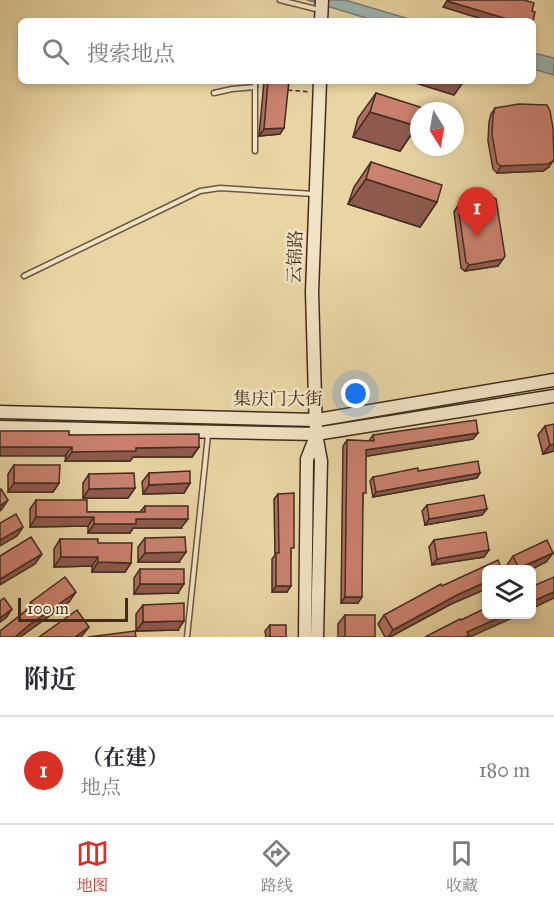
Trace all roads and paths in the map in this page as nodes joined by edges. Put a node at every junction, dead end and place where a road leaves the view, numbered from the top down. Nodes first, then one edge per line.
1 (280, 0) edge
2 (321, 10) edge
3 (255, 87) joint
4 (320, 87) edge
5 (287, 90) edge
6 (214, 93) dead end
7 (255, 151) dead end
8 (315, 194) junction
9 (24, 276) dead end
10 (554, 380) edge
11 (554, 396) edge
12 (0, 412) edge
13 (317, 420) junction
14 (0, 427) edge
15 (209, 432) junction
16 (316, 434) junction
17 (188, 637) edge
18 (305, 637) edge
19 (317, 637) edge

1 - 2 lane
3 - 6 lane
3 - 7 lane
4 - 5 path
4 - 8 main road, 云锦路
8 - 9 lane
8 - 13 main road, 云锦路
10 - 13 main road, 集庆门大街
11 - 16 main road, 集庆门大街
12 - 13 main road, 集庆门大街
13 - 16 main road, 云锦路
14 - 15 main road, 集庆门大街
15 - 16 main road, 集庆门大街
15 - 17 lane
16 - 18 main road, 云锦路
16 - 19 main road, 云锦路

